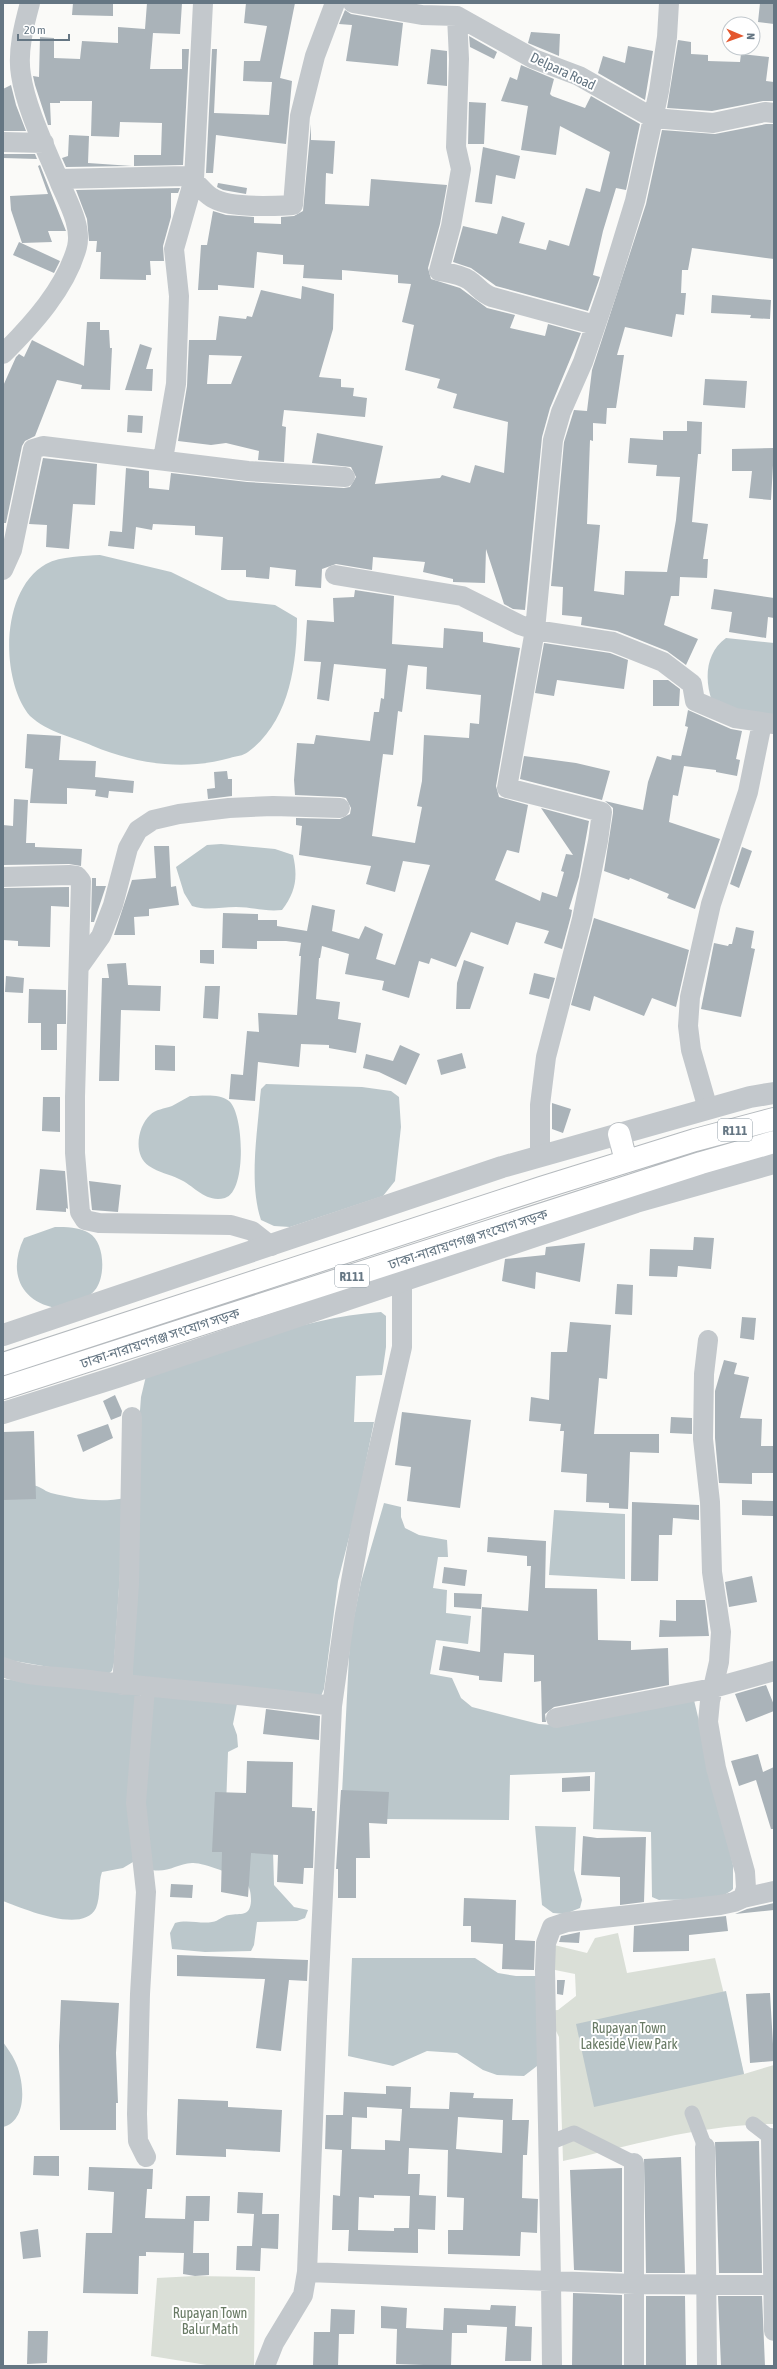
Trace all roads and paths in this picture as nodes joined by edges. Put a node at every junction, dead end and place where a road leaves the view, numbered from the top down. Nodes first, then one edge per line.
1 (30, 3) edge
2 (203, 3) edge
3 (335, 3) edge
4 (353, 3) edge
5 (669, 3) edge
6 (447, 11) edge
7 (774, 113) edge
8 (653, 118) junction
9 (3, 142) edge
10 (44, 143) junction
11 (58, 179) junction
12 (194, 179) junction
13 (595, 324) junction
14 (3, 354) edge
15 (163, 459) junction
16 (345, 477) dead end
17 (3, 570) edge
18 (335, 575) dead end
19 (535, 630) junction
20 (768, 724) edge
21 (340, 808) dead end
22 (3, 877) edge
23 (79, 967) junction
24 (774, 1093) edge
25 (708, 1109) junction
26 (774, 1120) edge
27 (619, 1134) junction
28 (774, 1142) edge
29 (540, 1156) junction
30 (626, 1161) junction
31 (774, 1163) edge
32 (633, 1194) junction
33 (271, 1246) junction
34 (402, 1282) junction
35 (3, 1335) edge
36 (708, 1340) dead end
37 (3, 1364) edge
38 (3, 1388) edge
39 (3, 1413) edge
40 (132, 1417) dead end
41 (3, 1667) edge
42 (774, 1671) edge
43 (122, 1685) junction
44 (145, 1688) junction
45 (713, 1688) junction
46 (332, 1706) junction
47 (556, 1718) dead end
48 (774, 1892) edge
49 (743, 1898) junction
50 (692, 2113) dead end
51 (753, 2124) dead end
52 (771, 2138) joint
53 (549, 2143) junction
54 (706, 2147) joint
55 (146, 2157) dead end
56 (634, 2163) joint
57 (307, 2272) junction
58 (551, 2281) junction
59 (635, 2284) junction
60 (708, 2285) junction
61 (773, 2285) edge
62 (774, 2331) edge
63 (265, 2366) edge
64 (552, 2366) edge
65 (634, 2366) edge
66 (707, 2366) edge

1 - 10 street
2 - 12 street
3 - 12 street
4 - 6 street
5 - 8 street
6 - 8 street, Delpara Road
6 - 13 street
7 - 8 street, Delpara Road
8 - 13 street
9 - 10 street
10 - 11 street
11 - 12 street
11 - 14 street
12 - 15 street
13 - 19 street
15 - 16 street
15 - 17 street
18 - 19 street
19 - 20 street
19 - 29 street
20 - 25 street
21 - 23 street
22 - 23 street
23 - 33 street
24 - 25 street
25 - 27 street
26 - 30 main road, ঢাকা-নারায়ণগঞ্জ সংযোগ সড়ক / R111
27 - 29 street
27 - 30 main road
28 - 32 main road, ঢাকা-নারায়ণগঞ্জ সংযোগ সড়ক / R111
29 - 33 street
30 - 37 main road, ঢাকা-নারায়ণগঞ্জ সংযোগ সড়ক / R111
31 - 32 street
32 - 34 street
32 - 38 main road, ঢাকা-নারায়ণগঞ্জ সংযোগ সড়ক / R111
33 - 35 street
34 - 39 street
34 - 46 street
36 - 45 street
40 - 43 street
41 - 43 street
42 - 45 street
43 - 44 street
44 - 46 street
44 - 55 street
45 - 47 street
45 - 49 street
46 - 57 street
48 - 49 street
49 - 53 street
50 - 54 street
51 - 52 street
52 - 61 street
53 - 56 street
53 - 58 street
54 - 60 street
56 - 59 street
57 - 58 street
57 - 63 street
58 - 59 street
58 - 64 street
59 - 60 street
59 - 65 street
60 - 61 street
60 - 66 street
61 - 62 street

